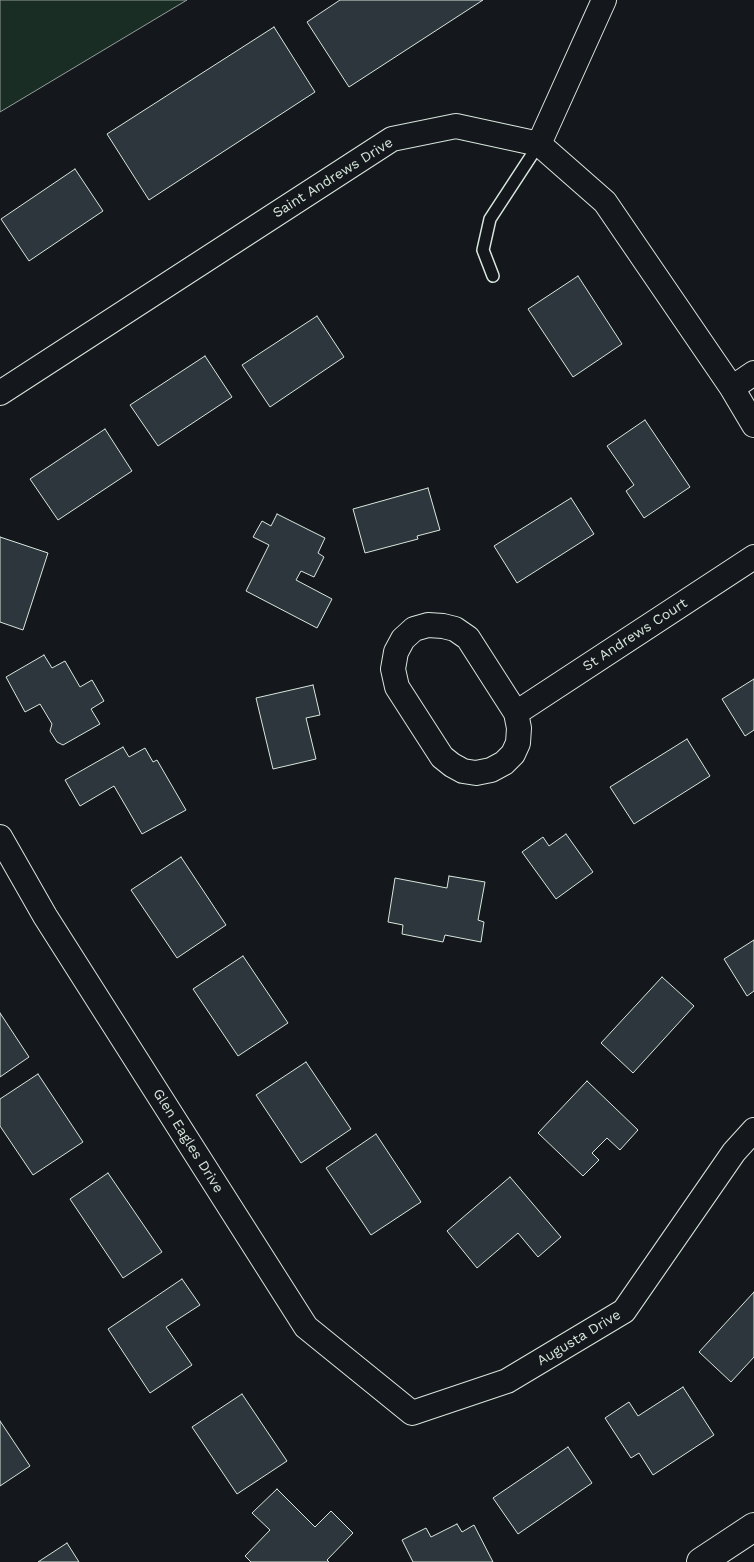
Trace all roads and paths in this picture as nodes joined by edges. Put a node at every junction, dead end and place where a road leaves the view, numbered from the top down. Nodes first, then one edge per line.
1 (604, 0) edge
2 (539, 144) junction
3 (492, 276) dead end
4 (754, 373) edge
5 (732, 388) junction
6 (0, 394) edge
7 (754, 425) edge
8 (754, 557) edge
9 (516, 713) junction
10 (0, 837) edge
11 (754, 1130) edge
12 (412, 1413) joint
13 (754, 1527) edge
14 (701, 1562) edge

1 - 2 street
2 - 3 lane
2 - 5 street, Saint Andrews Drive
2 - 6 street, Saint Andrews Drive
4 - 5 street
5 - 7 street, Saint Andrews Drive
8 - 9 street, St Andrews Court
9 - 9 street
10 - 12 street, Glen Eagles Drive
11 - 12 street, Augusta Drive
13 - 14 main road

